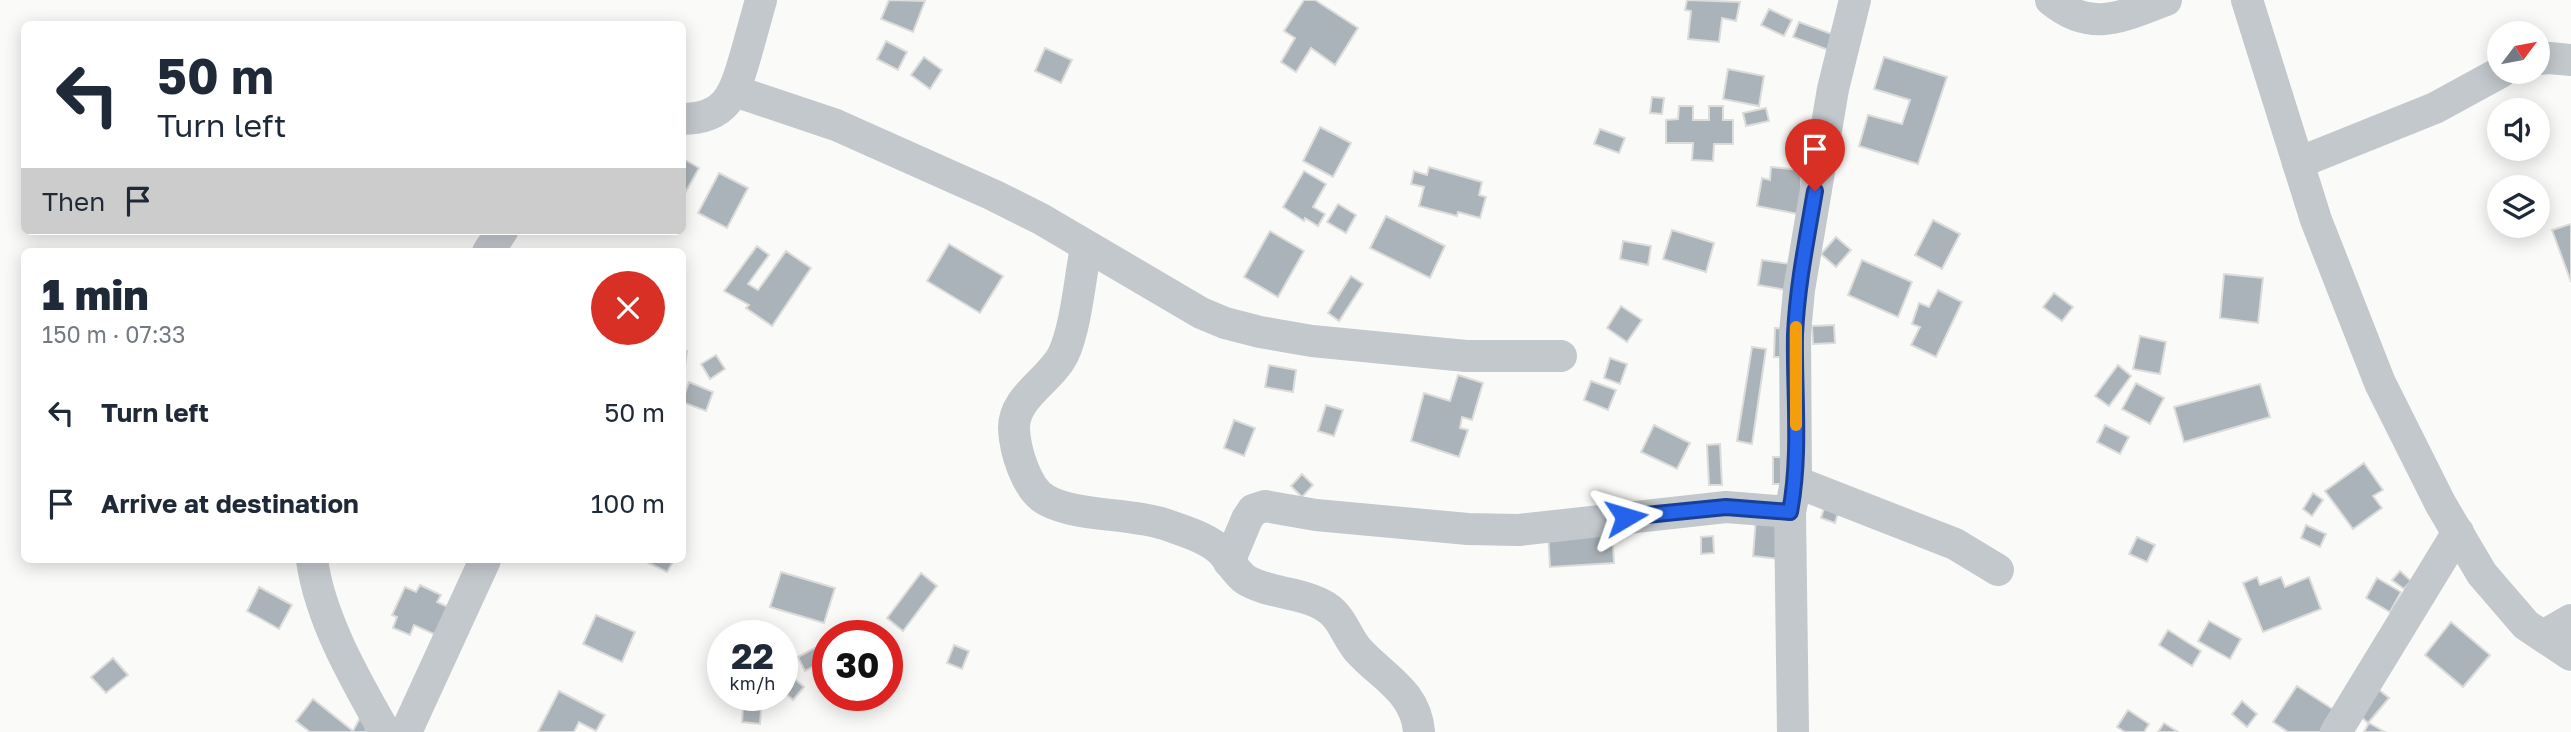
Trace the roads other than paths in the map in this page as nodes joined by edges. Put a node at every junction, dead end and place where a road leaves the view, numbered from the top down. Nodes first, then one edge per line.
1 (761, 0) edge
2 (1855, 0) edge
3 (2051, 0) edge
4 (2166, 0) edge
5 (2247, 0) edge
6 (2550, 58) edge
7 (2571, 60) edge
8 (2487, 80) edge
9 (735, 91) junction
10 (686, 118) edge
11 (2298, 163) junction
12 (1086, 247) junction
13 (1561, 356) dead end
14 (1793, 497) junction
15 (2458, 533) junction
16 (1229, 562) junction
17 (313, 563) edge
18 (484, 563) edge
19 (1998, 570) dead end
20 (2571, 620) edge
21 (2543, 636) junction
22 (2571, 655) edge
23 (385, 732) edge
24 (406, 732) edge
25 (1419, 732) edge
26 (1793, 732) edge
27 (2336, 732) edge

1 - 9 street
2 - 14 street
3 - 4 street
5 - 11 street
6 - 7 street
8 - 11 street
9 - 10 street
9 - 12 street
11 - 15 street
12 - 13 street
12 - 16 street
14 - 16 street
14 - 19 street
14 - 26 street
15 - 21 street
15 - 27 street
16 - 25 street
17 - 23 street
18 - 24 street
20 - 21 street
21 - 22 street

